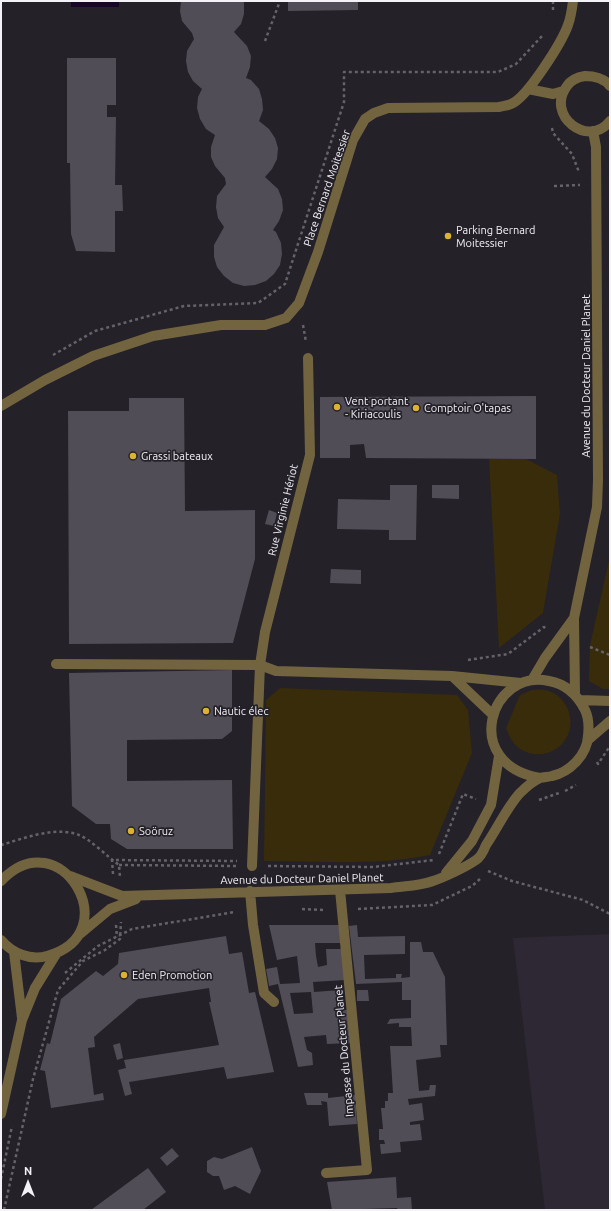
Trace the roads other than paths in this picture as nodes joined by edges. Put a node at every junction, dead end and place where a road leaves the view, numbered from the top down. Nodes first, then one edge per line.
1 (573, 1) edge
2 (610, 86) edge
3 (528, 90) junction
4 (563, 91) junction
5 (610, 121) edge
6 (594, 131) junction
7 (308, 358) road end
8 (1, 406) edge
9 (574, 618) junction
10 (56, 664) dead end
11 (260, 665) junction
12 (452, 676) junction
13 (532, 680) junction
14 (521, 683) junction
15 (577, 697) junction
16 (610, 701) edge
17 (492, 715) junction
18 (610, 721) edge
19 (588, 740) junction
20 (499, 756) junction
21 (540, 778) junction
22 (252, 864) road end
23 (70, 876) junction
24 (444, 876) junction
25 (1, 881) edge
26 (340, 890) junction
27 (250, 891) junction
28 (160, 895) junction
29 (77, 936) junction
30 (1, 940) edge
31 (14, 952) junction
32 (56, 954) junction
33 (274, 1002) dead end
34 (22, 1020) junction
35 (1, 1114) edge
36 (326, 1174) dead end

1 - 3 street, Place Bernard Moitessier
2 - 4 street
3 - 4 street
3 - 8 street, Place Bernard Moitessier
4 - 6 street
5 - 6 street
6 - 9 street, Avenue du Docteur Daniel Planet
7 - 11 street, Rue Virginie Hériot
9 - 13 street, Avenue du Docteur Daniel Planet
9 - 15 street, Avenue du Docteur Daniel Planet
10 - 11 street
11 - 12 street
11 - 22 street, Rue Virginie Hériot
12 - 14 street
12 - 17 street
13 - 14 street
13 - 15 street
14 - 17 street
15 - 16 street
15 - 19 street
17 - 20 street
18 - 19 street
19 - 21 street
20 - 21 street
20 - 24 street
21 - 24 street, Avenue du Docteur Daniel Planet
23 - 25 street, Avenue du Docteur Daniel Planet
23 - 28 street, Avenue du Docteur Daniel Planet
23 - 29 street
24 - 26 street, Avenue du Docteur Daniel Planet
26 - 27 street, Avenue du Docteur Daniel Planet
26 - 36 street, Impasse du Docteur Planet
27 - 28 street, Avenue du Docteur Daniel Planet
27 - 33 street
28 - 29 street, Avenue du Docteur Daniel Planet
29 - 32 street, Avenue du Docteur Daniel Planet
30 - 31 street
31 - 32 street
31 - 34 street
32 - 34 street
34 - 35 street

